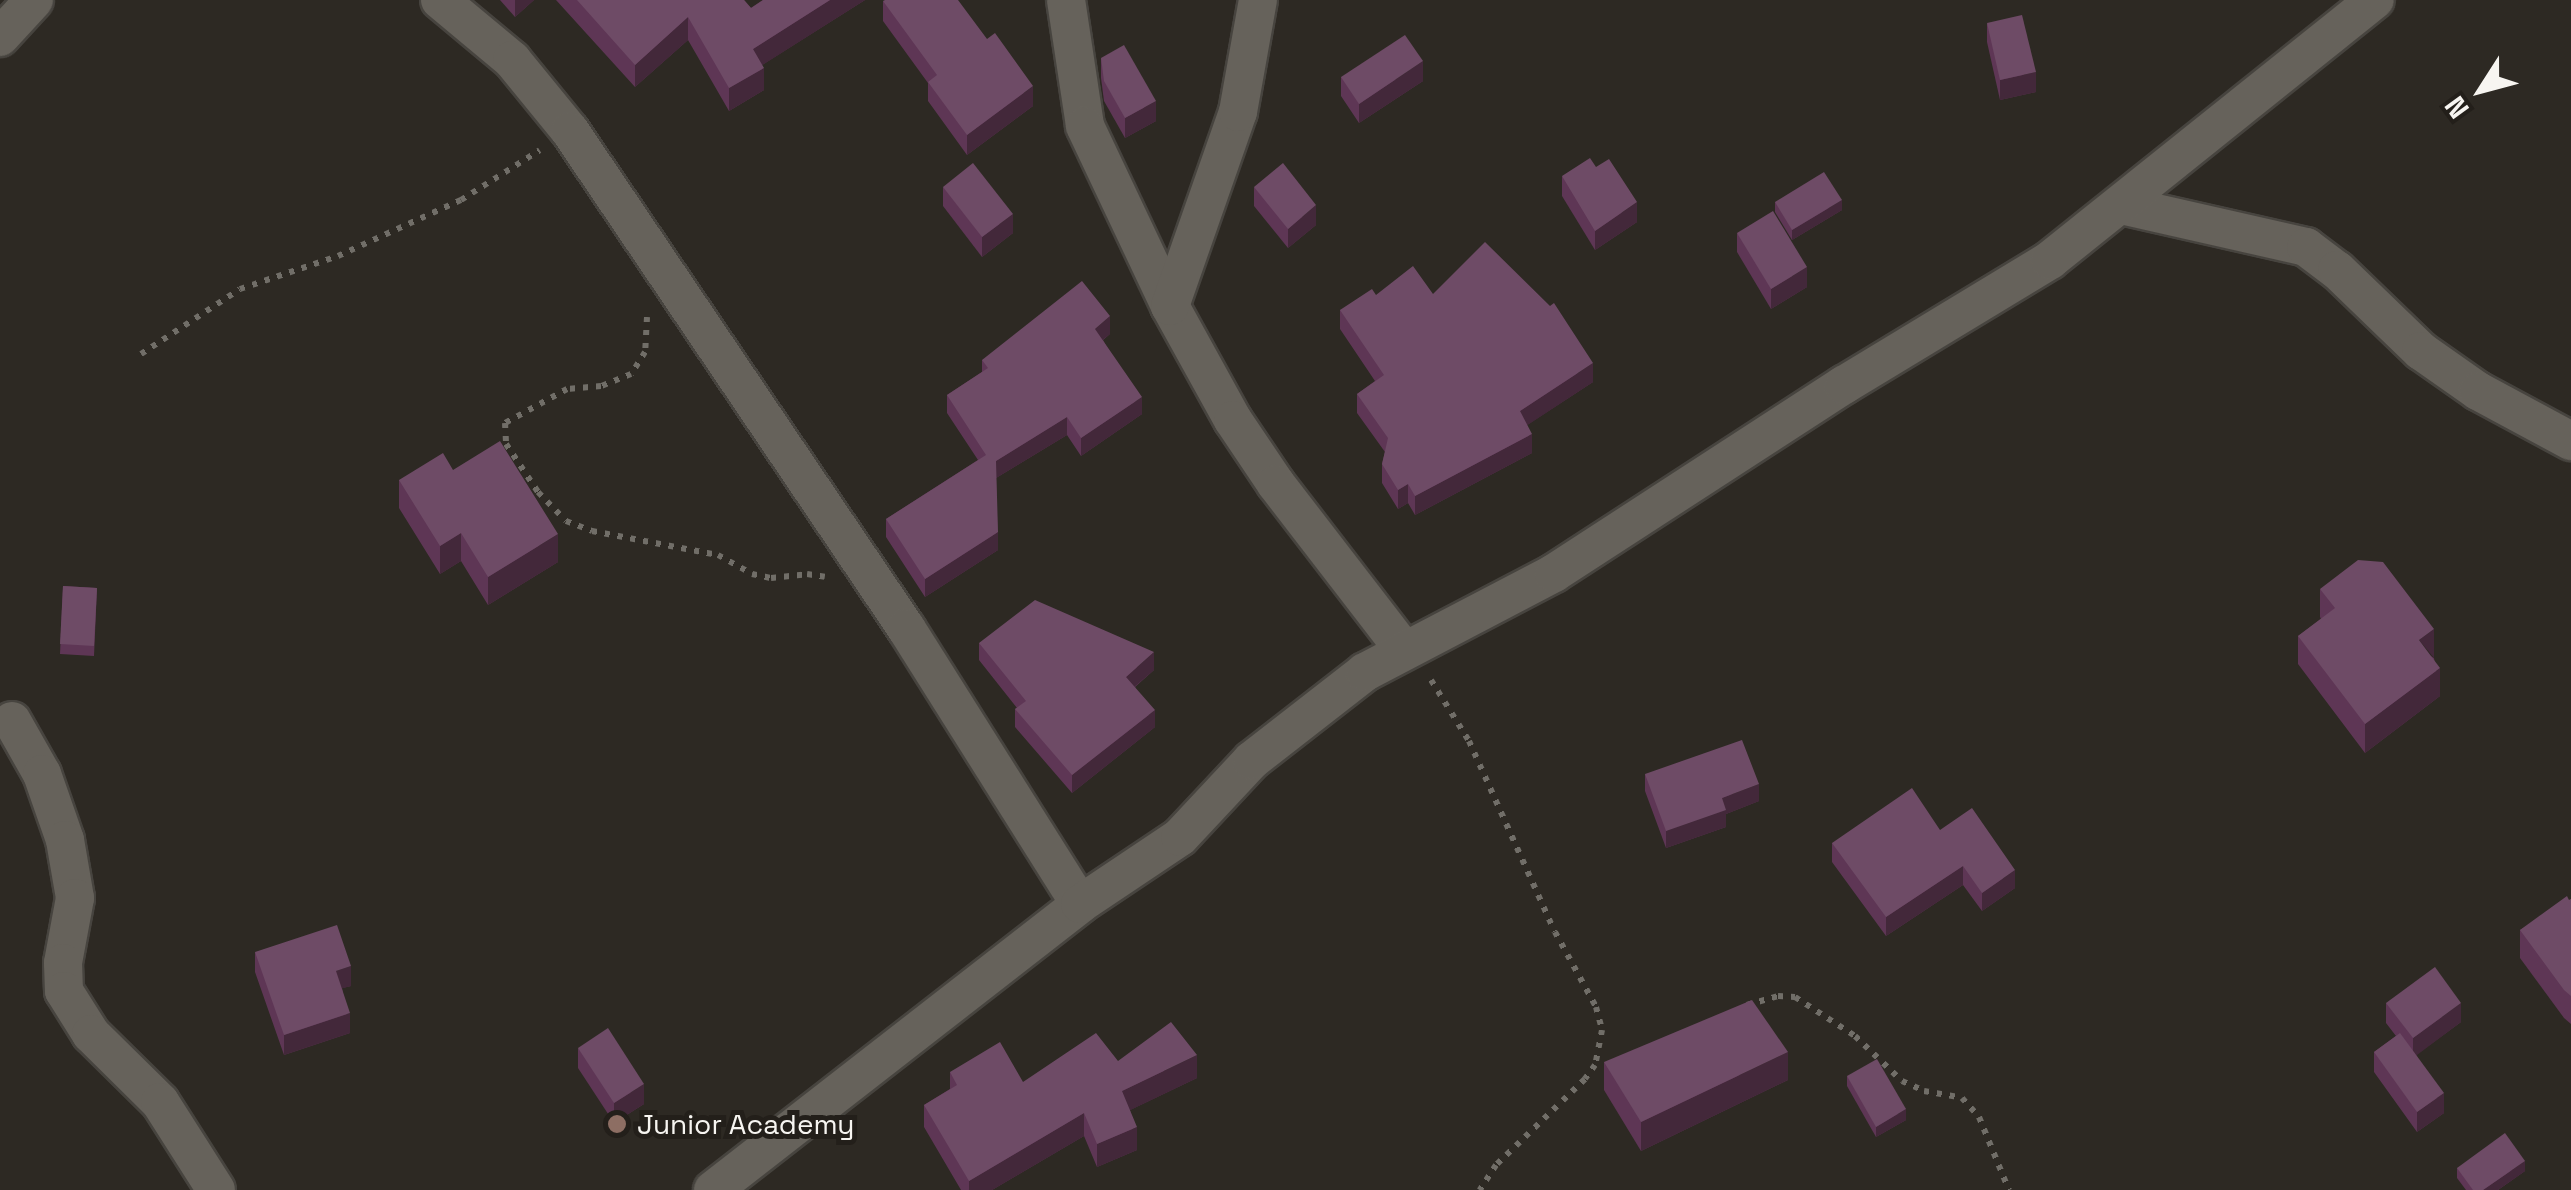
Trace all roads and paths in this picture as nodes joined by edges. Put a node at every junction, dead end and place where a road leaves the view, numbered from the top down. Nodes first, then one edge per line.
1 (34, 0) edge
2 (440, 0) edge
3 (1066, 0) edge
4 (1258, 0) edge
5 (2375, 0) edge
6 (0, 36) edge
7 (570, 131) junction
8 (2122, 205) junction
9 (646, 302) dead end
10 (1170, 306) junction
11 (141, 354) dead end
12 (2571, 441) edge
13 (828, 578) dead end
14 (1404, 650) junction
15 (12, 721) dead end
16 (1080, 904) junction
17 (1735, 1008) edge
18 (1595, 1065) junction
19 (1606, 1066) edge
20 (216, 1190) edge
21 (712, 1190) edge
22 (1480, 1190) edge
23 (2009, 1190) edge

1 - 6 street
2 - 7 street
3 - 10 street
4 - 10 street
5 - 8 street
7 - 11 path
7 - 16 street
8 - 12 street
8 - 14 street
9 - 13 path
10 - 14 street
14 - 16 street
14 - 18 path
15 - 20 street
16 - 21 street
17 - 23 path
18 - 19 path
18 - 22 path

